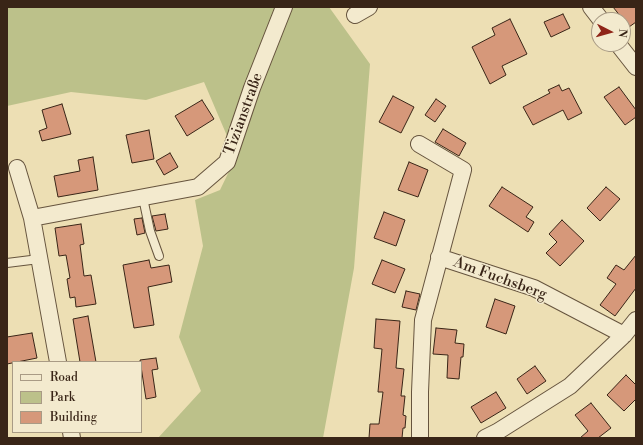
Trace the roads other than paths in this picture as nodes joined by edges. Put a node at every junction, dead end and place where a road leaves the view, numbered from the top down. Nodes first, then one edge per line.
1 (284, 7) edge
2 (369, 7) edge
3 (355, 15) dead end
4 (624, 52) edge
5 (636, 68) edge
6 (419, 144) dead end
7 (17, 168) dead end
8 (143, 198) junction
9 (32, 218) junction
10 (160, 256) dead end
11 (439, 257) junction
12 (39, 259) junction
13 (7, 263) edge
14 (636, 320) edge
15 (624, 334) junction
16 (58, 361) edge
17 (420, 438) edge
18 (485, 438) edge

1 - 8 street, Tizianstraße
2 - 3 street
4 - 5 street
6 - 11 street, Am Fuchsberg
7 - 9 street
8 - 9 street, Tizianstraße
8 - 10 lane
9 - 12 street
11 - 15 street, Am Fuchsberg
11 - 17 street, Am Fuchsberg
12 - 13 lane
12 - 16 street
14 - 15 street
15 - 18 street

